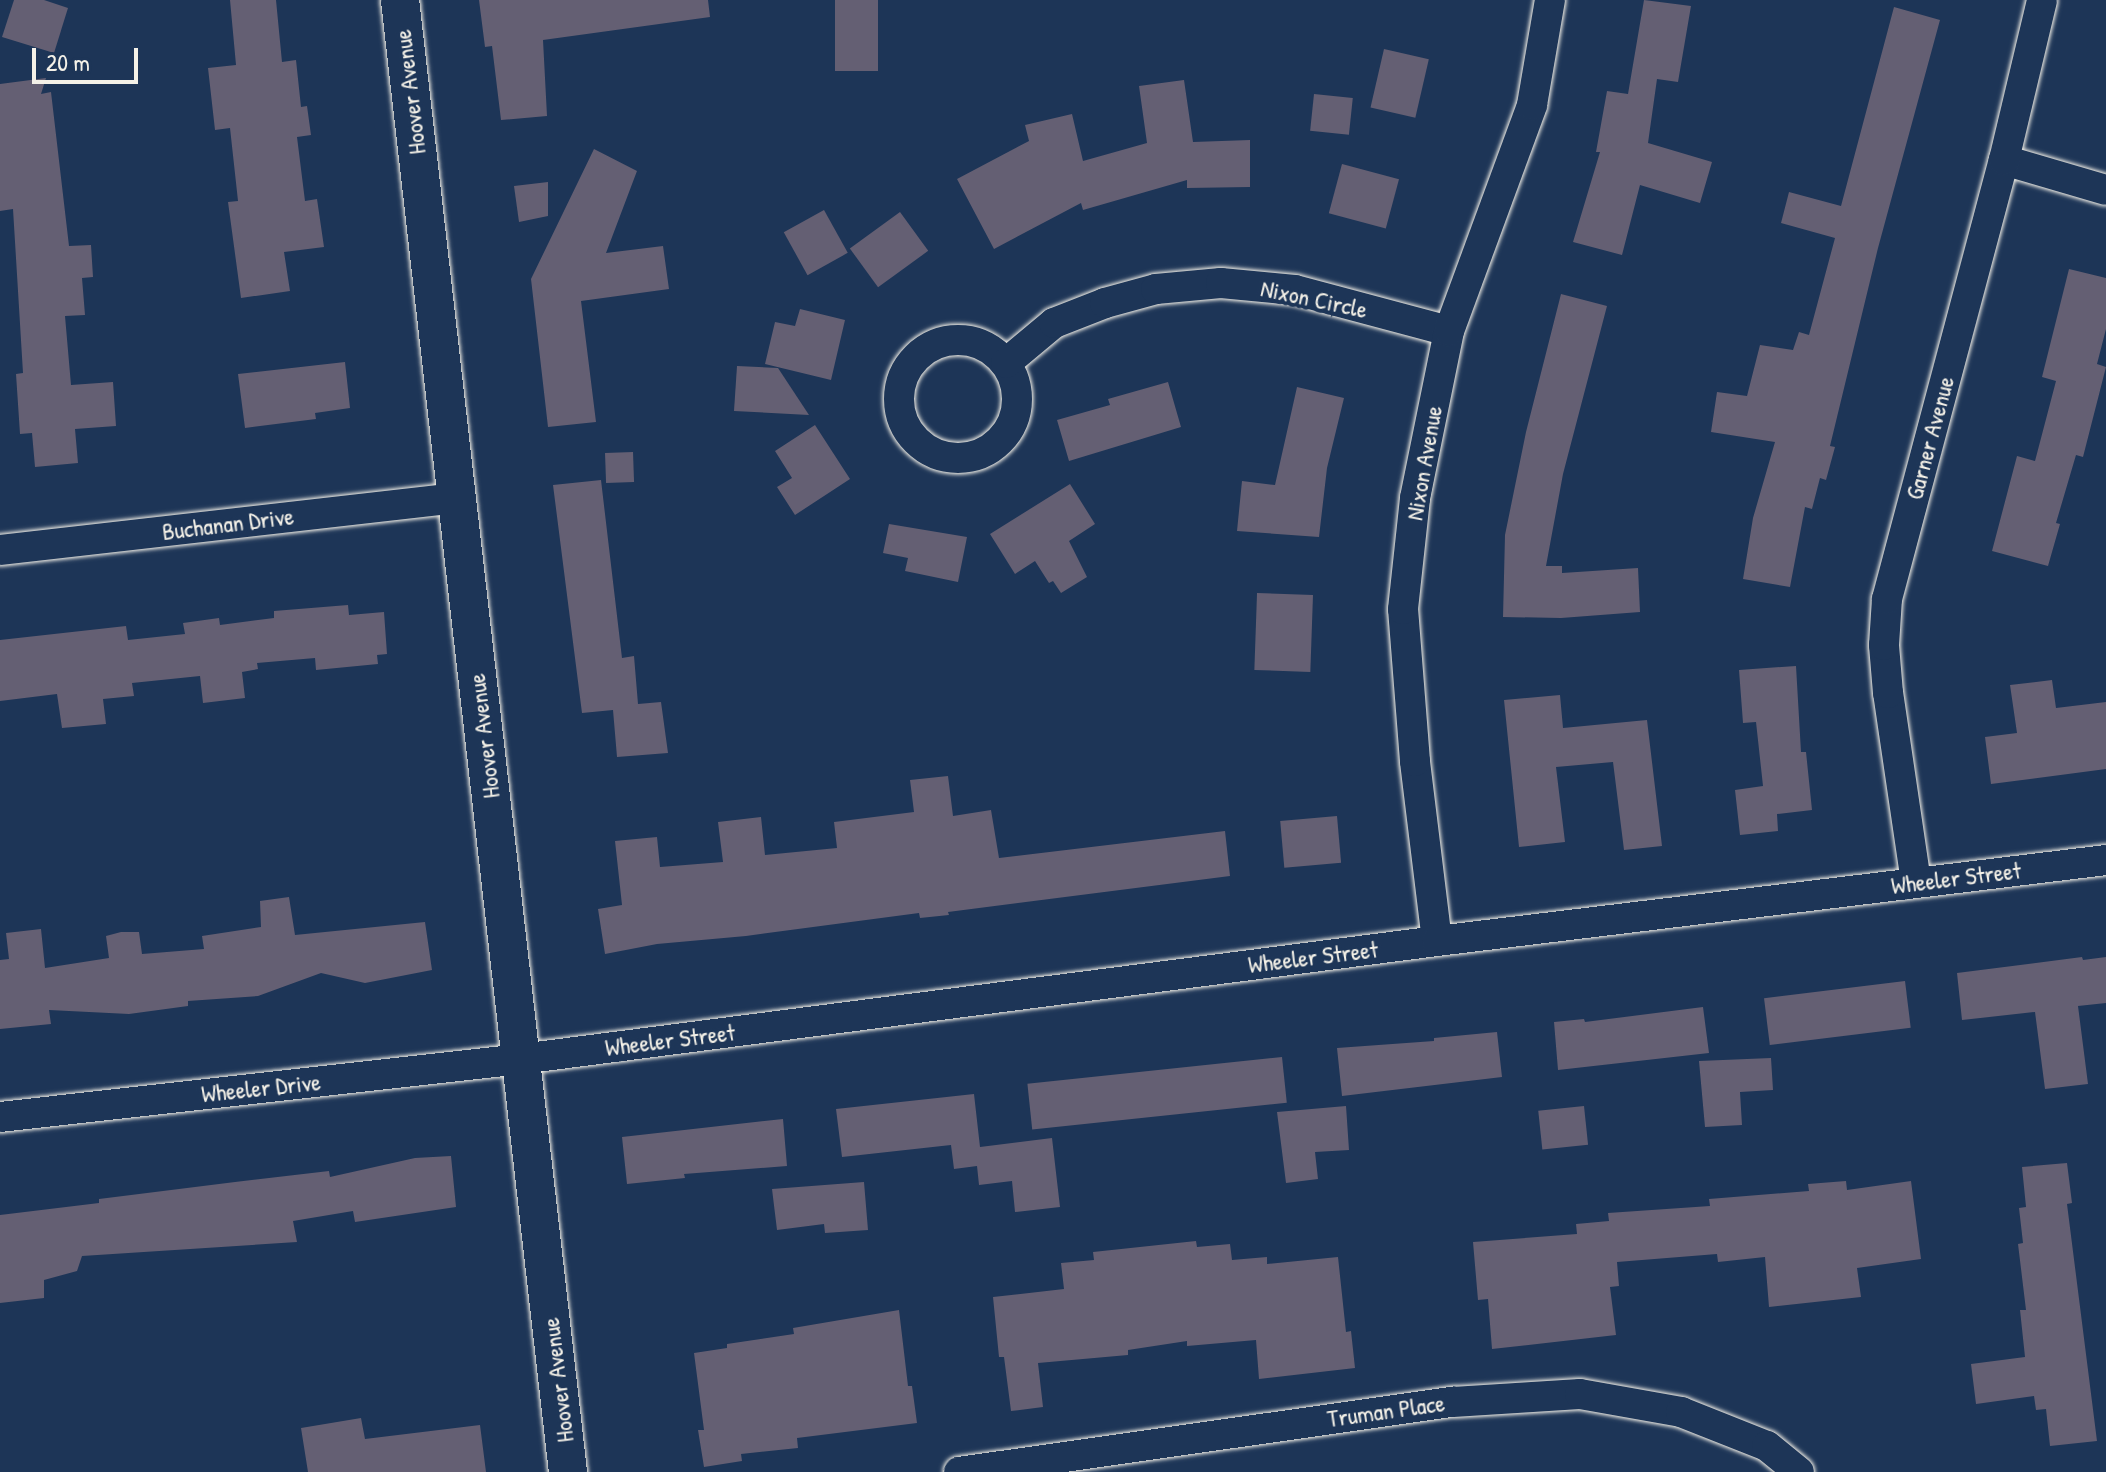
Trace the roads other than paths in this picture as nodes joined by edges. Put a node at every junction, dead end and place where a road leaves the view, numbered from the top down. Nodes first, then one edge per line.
1 (400, 0) edge
2 (1550, 0) edge
3 (2042, 0) edge
4 (2004, 160) junction
5 (2106, 190) edge
6 (1449, 331) junction
7 (1006, 363) dead end
8 (457, 498) junction
9 (0, 550) edge
10 (2106, 860) edge
11 (1916, 882) junction
12 (1437, 941) junction
13 (521, 1059) junction
14 (0, 1117) edge
15 (568, 1472) edge
16 (959, 1472) edge
17 (1799, 1472) edge

1 - 8 street, Hoover Avenue
2 - 6 street, Nixon Avenue
3 - 4 street, Garner Avenue
4 - 5 street
4 - 11 street, Garner Avenue
6 - 7 street, Nixon Circle
6 - 12 street, Nixon Avenue
8 - 9 street, Buchanan Drive
8 - 13 street, Hoover Avenue
10 - 11 street, Wheeler Street
11 - 12 street, Wheeler Street
12 - 13 street, Wheeler Street
13 - 14 street, Wheeler Drive
13 - 15 street, Hoover Avenue
16 - 17 street, Truman Place

